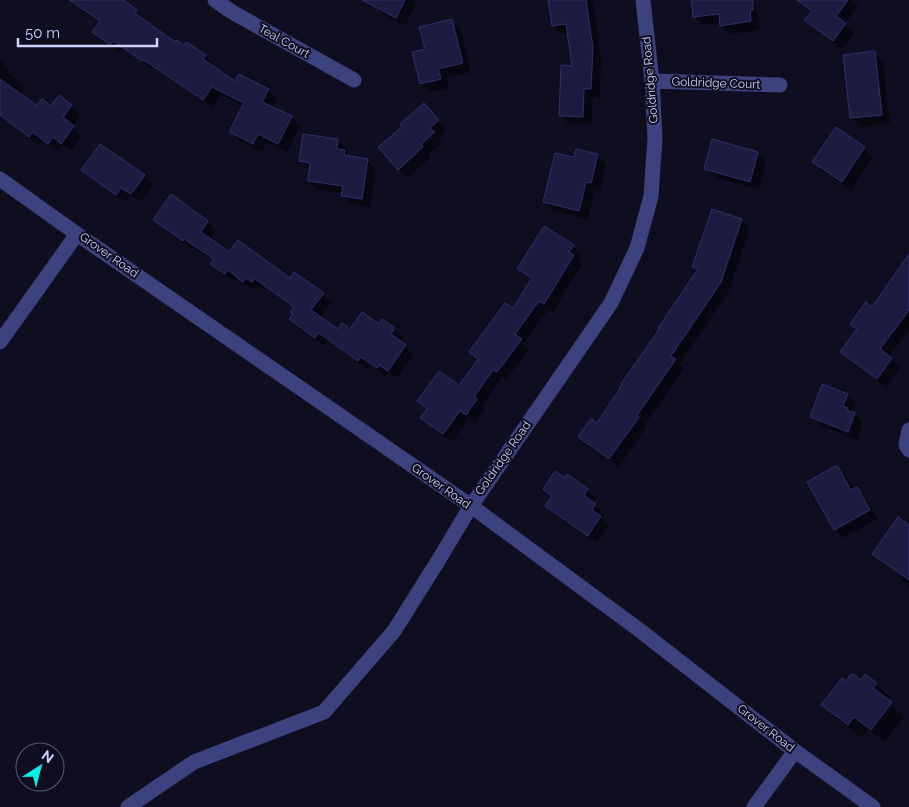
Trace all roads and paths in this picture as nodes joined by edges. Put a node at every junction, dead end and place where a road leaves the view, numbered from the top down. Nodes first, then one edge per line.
1 (215, 0) edge
2 (643, 0) edge
3 (354, 80) dead end
4 (652, 81) junction
5 (780, 86) dead end
6 (0, 179) edge
7 (77, 234) junction
8 (0, 342) edge
9 (470, 506) junction
10 (794, 751) junction
11 (128, 807) edge
12 (754, 807) edge
13 (873, 807) edge

1 - 3 street, Teal Court
2 - 4 street, Goldridge Road
4 - 5 street, Goldridge Court
4 - 9 street, Goldridge Road
6 - 7 street, Grover Road
7 - 8 street
7 - 9 street, Grover Road
9 - 10 street, Grover Road
9 - 11 street, Goldridge Road
10 - 12 street
10 - 13 street, Grover Road

